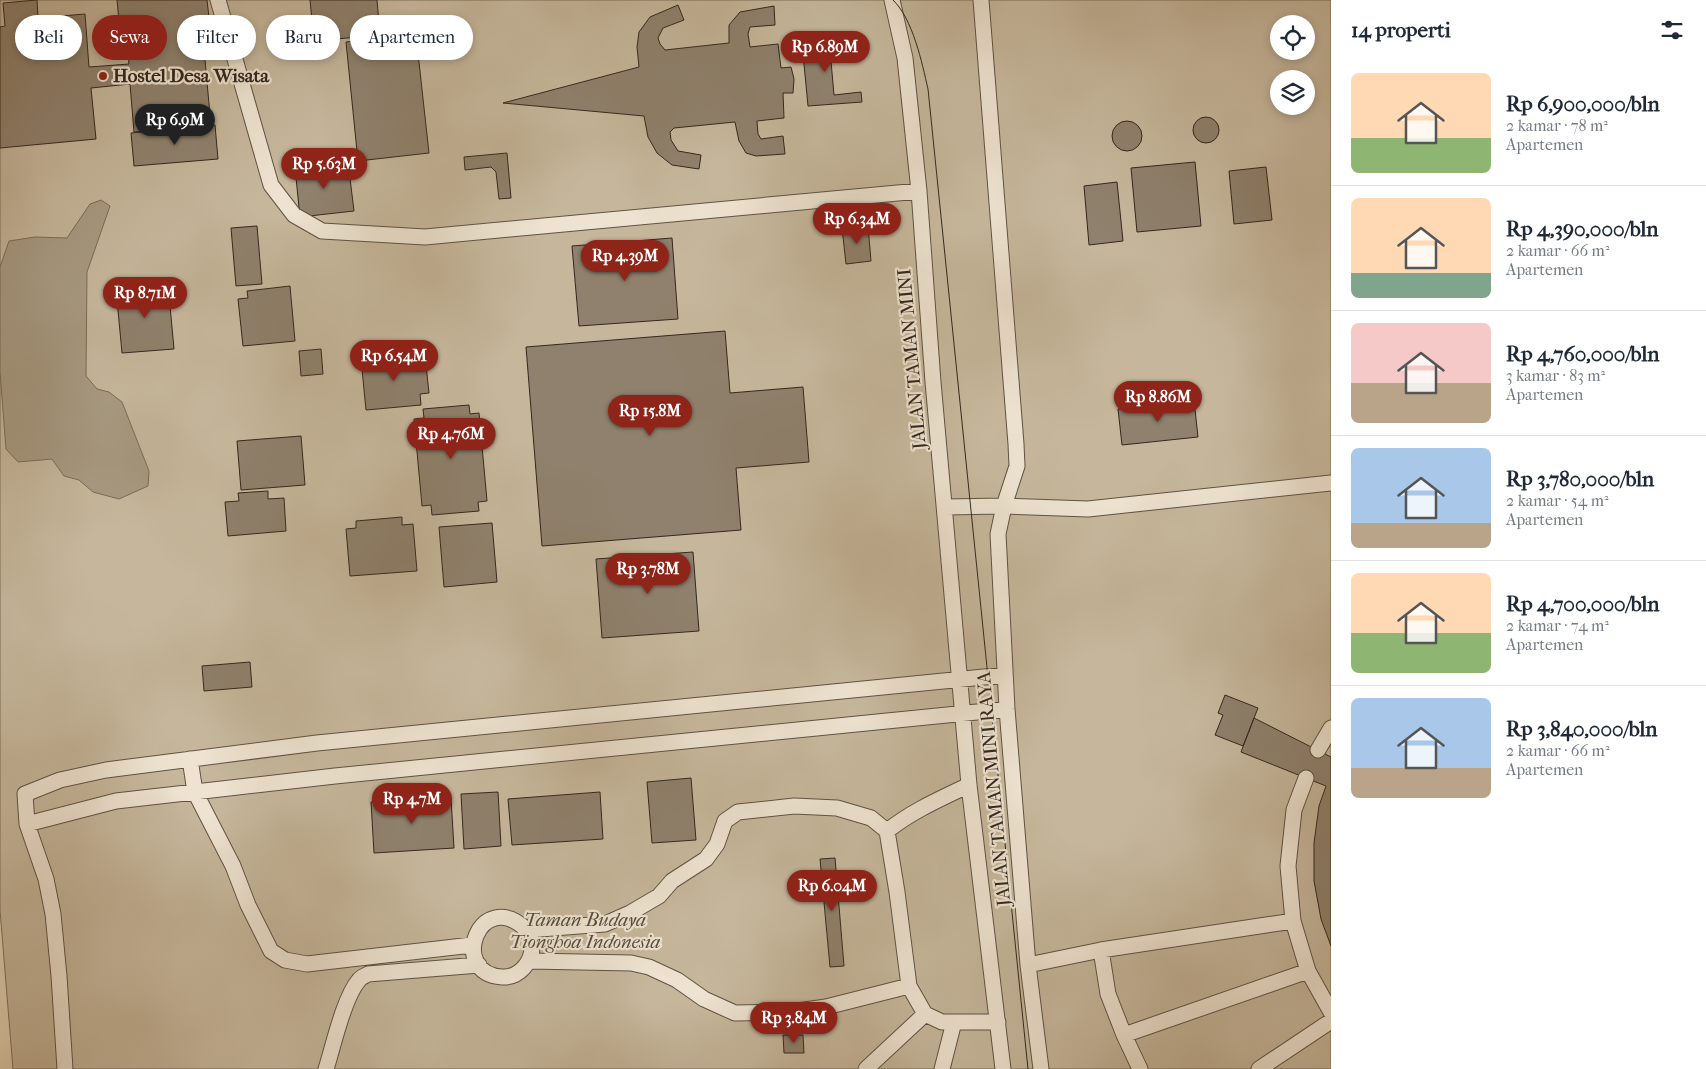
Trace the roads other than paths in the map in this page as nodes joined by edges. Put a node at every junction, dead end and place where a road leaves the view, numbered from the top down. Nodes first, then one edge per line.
1 (218, 0) edge
2 (892, 0) edge
3 (981, 0) edge
4 (919, 191) junction
5 (1331, 483) edge
6 (1004, 506) junction
7 (945, 507) junction
8 (1004, 675) junction
9 (960, 680) junction
10 (1006, 709) junction
11 (963, 713) junction
12 (1331, 728) edge
13 (1318, 750) dead end
14 (190, 759) junction
15 (1306, 778) dead end
16 (969, 785) junction
17 (195, 792) junction
18 (27, 824) junction
19 (887, 831) junction
20 (1293, 921) junction
21 (527, 930) junction
22 (472, 946) junction
23 (1101, 950) junction
24 (529, 961) junction
25 (479, 965) junction
26 (1028, 965) junction
27 (1308, 971) junction
28 (909, 986) junction
29 (1331, 1012) edge
30 (926, 1014) junction
31 (1331, 1021) edge
32 (954, 1022) junction
33 (998, 1022) junction
34 (1124, 1035) junction
35 (65, 1069) edge
36 (326, 1069) edge
37 (866, 1069) edge
38 (942, 1069) edge
39 (1004, 1069) edge
40 (1041, 1069) edge
41 (1140, 1069) edge
42 (1259, 1069) edge

1 - 4 lane
2 - 4 lane, JALAN TAMAN MINI
3 - 6 lane
4 - 7 lane, JALAN TAMAN MINI
5 - 6 lane
6 - 7 lane
6 - 8 lane, JALAN TAMAN MINI RAYA
7 - 9 lane, JALAN TAMAN MINI RAYA
8 - 9 lane
8 - 10 lane, JALAN TAMAN MINI RAYA
9 - 11 lane, JALAN TAMAN MINI RAYA
9 - 14 lane
10 - 11 lane
10 - 26 lane, JALAN TAMAN MINI RAYA
11 - 16 lane, JALAN TAMAN MINI RAYA
11 - 17 lane
12 - 13 lane
14 - 17 lane
14 - 18 lane
15 - 20 lane
16 - 19 lane
16 - 33 lane, JALAN TAMAN MINI RAYA
17 - 18 lane
17 - 22 lane
18 - 35 lane
19 - 21 lane
19 - 28 lane
20 - 23 lane
20 - 27 lane
21 - 22 lane
21 - 24 lane
22 - 25 lane
23 - 26 lane
23 - 34 lane
24 - 25 lane
24 - 28 lane
25 - 36 lane
26 - 40 lane, JALAN TAMAN MINI RAYA
27 - 29 lane
27 - 34 lane
28 - 30 lane
30 - 32 lane
30 - 37 lane
31 - 42 lane
32 - 33 lane
32 - 38 lane
33 - 39 lane, JALAN TAMAN MINI RAYA
34 - 41 lane

